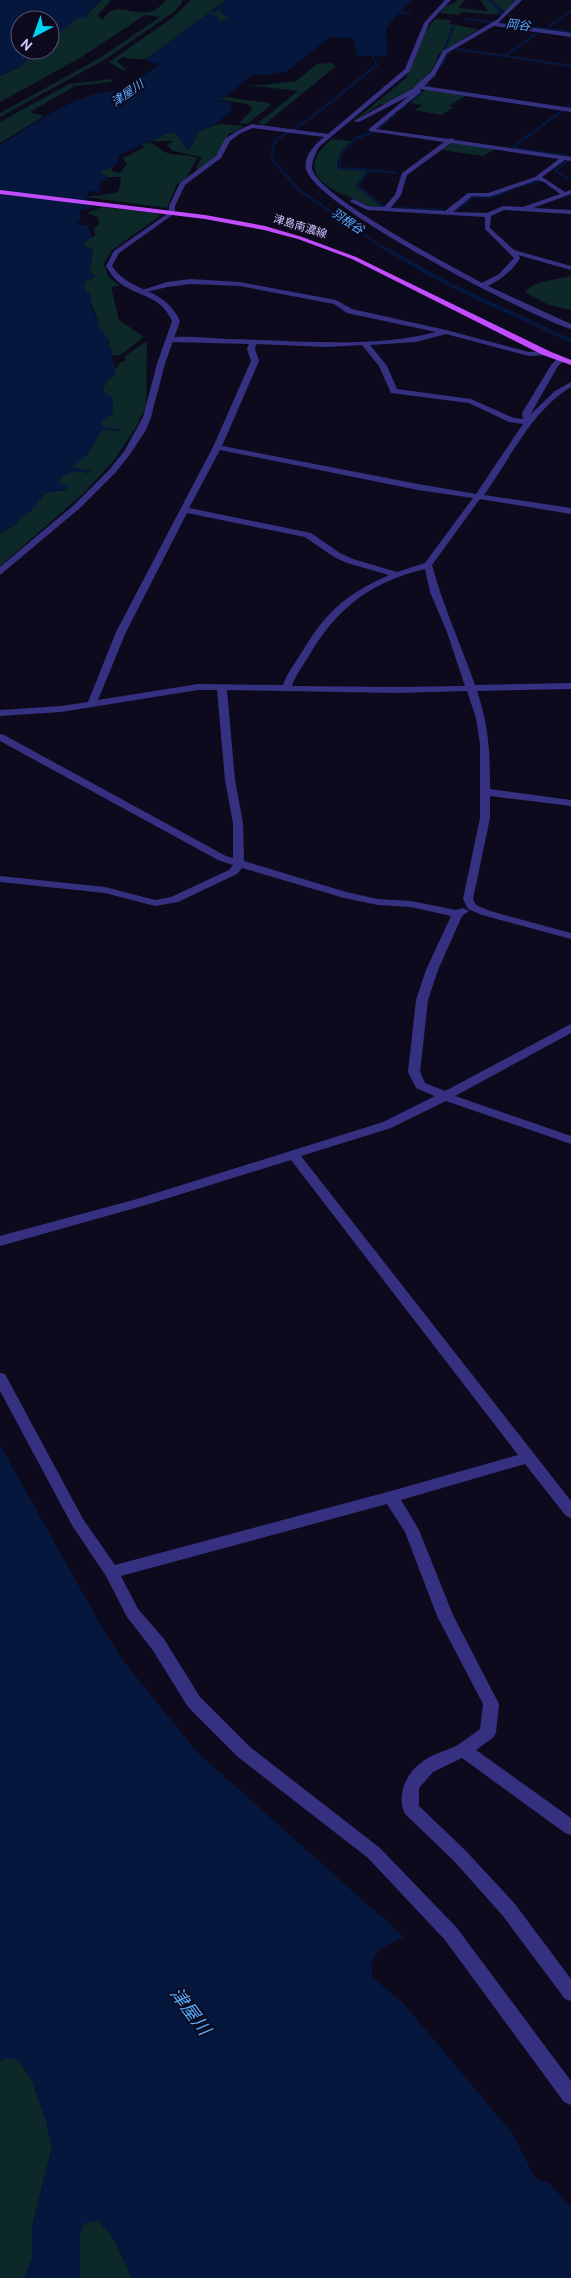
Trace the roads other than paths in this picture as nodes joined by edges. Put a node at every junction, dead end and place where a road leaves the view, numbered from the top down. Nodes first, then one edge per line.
1 (448, 0) edge
2 (519, 0) edge
3 (496, 22) junction
4 (571, 30) edge
5 (571, 35) edge
6 (418, 88) junction
7 (571, 110) edge
8 (339, 128) junction
9 (329, 136) junction
10 (452, 140) junction
11 (568, 159) edge
12 (538, 178) junction
13 (0, 192) edge
14 (567, 193) edge
15 (332, 194) junction
16 (526, 208) junction
17 (386, 209) junction
18 (172, 212) junction
19 (448, 212) junction
20 (571, 212) edge
21 (488, 215) junction
22 (514, 252) junction
23 (571, 268) edge
24 (482, 286) junction
25 (143, 291) junction
26 (571, 327) edge
27 (446, 332) junction
28 (170, 340) junction
29 (253, 342) junction
30 (365, 344) junction
31 (546, 353) junction
32 (562, 359) junction
33 (571, 363) edge
34 (571, 384) edge
35 (528, 422) junction
36 (217, 447) junction
37 (478, 497) junction
38 (184, 510) junction
39 (571, 511) edge
40 (428, 565) junction
41 (0, 572) edge
42 (398, 575) junction
43 (571, 686) edge
44 (222, 687) junction
45 (287, 688) junction
46 (471, 690) junction
47 (92, 704) junction
48 (0, 713) edge
49 (0, 737) edge
50 (486, 792) junction
51 (571, 803) edge
52 (239, 864) junction
53 (0, 879) edge
54 (472, 907) junction
55 (457, 914) junction
56 (571, 936) edge
57 (571, 1028) edge
58 (446, 1096) junction
59 (571, 1140) edge
60 (293, 1154) junction
61 (0, 1241) edge
62 (0, 1378) edge
63 (529, 1457) junction
64 (392, 1497) junction
65 (571, 1512) edge
66 (112, 1572) junction
67 (463, 1750) junction
68 (571, 1828) edge
69 (571, 1993) edge
70 (571, 2096) edge

1 - 8 street
2 - 3 street
3 - 4 street
3 - 5 street
3 - 6 street
6 - 7 street
6 - 8 street
6 - 10 street
8 - 9 street
9 - 15 street
9 - 18 street
10 - 11 street
10 - 17 street
11 - 12 street
12 - 14 street
12 - 19 street
13 - 18 main road, 津島南濃線
14 - 16 street
15 - 17 street
15 - 24 street
16 - 20 street
16 - 21 street
17 - 19 street
18 - 25 street
18 - 31 main road, 津島南濃線
19 - 21 street
21 - 22 street
22 - 23 street
22 - 24 street
24 - 26 street
25 - 27 street
25 - 28 street
27 - 30 street
27 - 31 street
28 - 29 street
28 - 41 street
29 - 30 street
29 - 36 street
30 - 35 street
31 - 32 main road, 津島南濃線
32 - 33 main road, 津島南濃線
32 - 35 street
34 - 35 street
35 - 37 street
36 - 37 street
36 - 38 street
37 - 39 street
37 - 40 street
38 - 42 street
38 - 47 street
40 - 42 street
40 - 46 street
42 - 45 street
43 - 46 street
44 - 45 street
44 - 47 street
44 - 52 street
45 - 46 street
46 - 50 street
47 - 48 street
49 - 52 street
50 - 51 street
50 - 54 street
52 - 53 street
52 - 55 street
54 - 55 street
54 - 56 street
55 - 58 street
57 - 58 street
58 - 59 street
58 - 60 street
60 - 61 street
60 - 63 street
62 - 66 street
63 - 64 street
63 - 65 street
64 - 66 street
64 - 67 street
66 - 70 street
67 - 68 street
67 - 69 street

